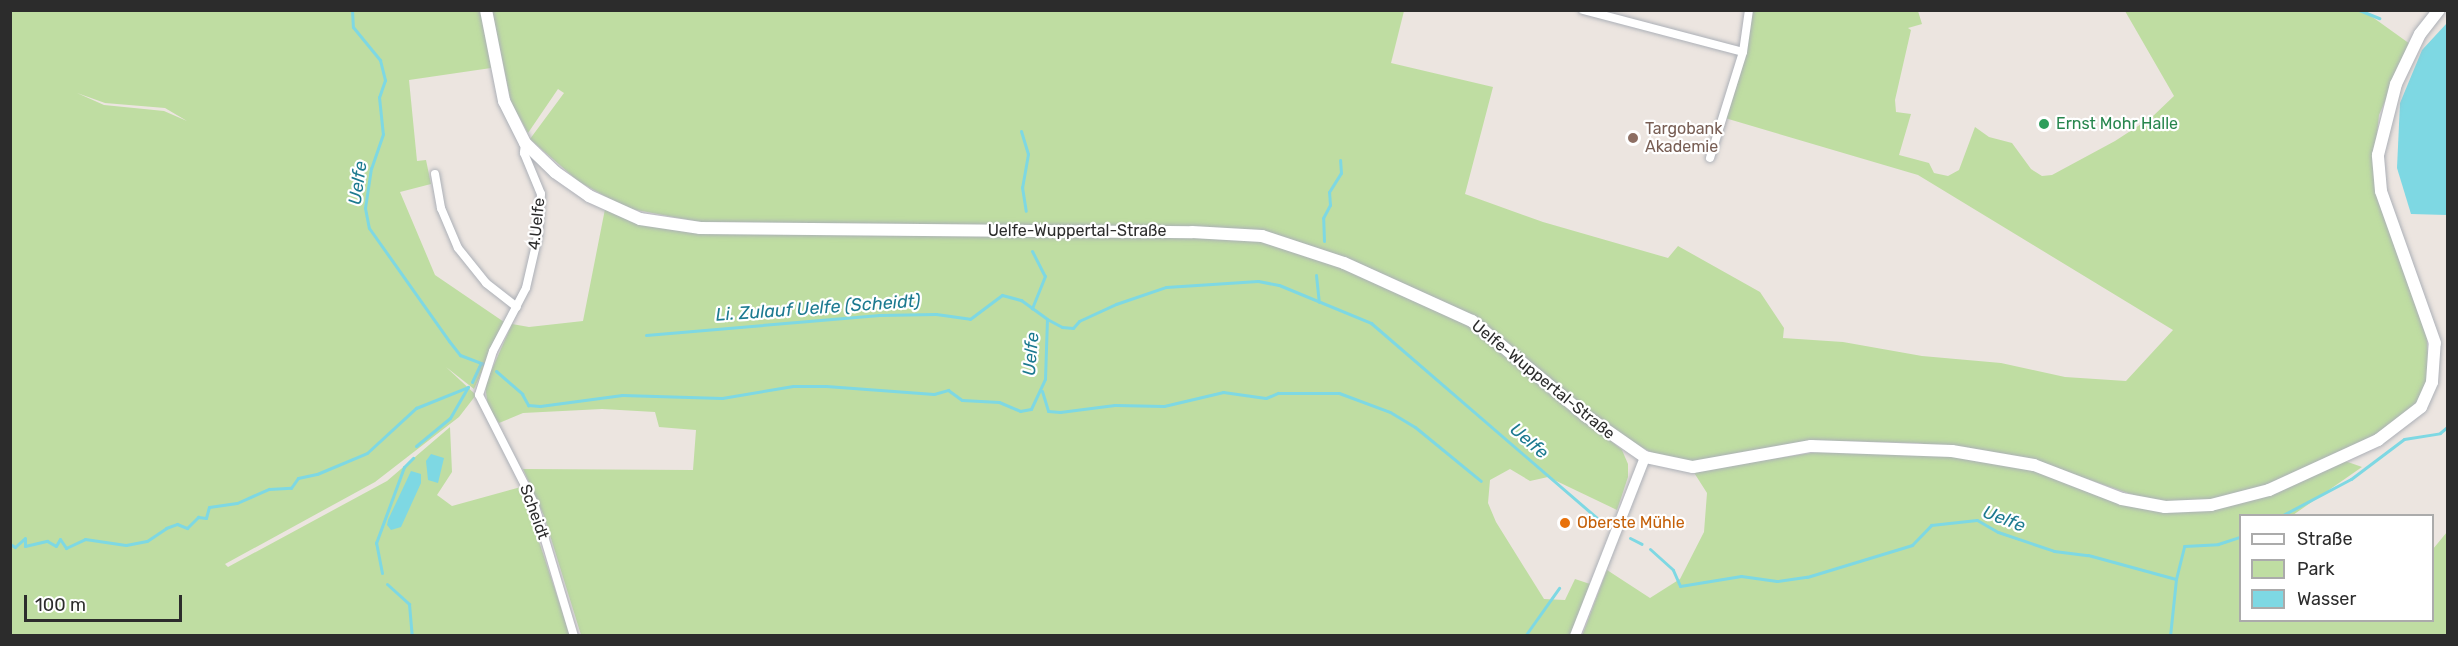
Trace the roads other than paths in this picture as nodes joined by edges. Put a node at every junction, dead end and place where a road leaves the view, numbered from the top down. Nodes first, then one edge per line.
1 (486, 10) edge
2 (1583, 10) edge
3 (1749, 10) edge
4 (2437, 11) edge
5 (1743, 52) junction
6 (525, 143) junction
7 (1710, 158) dead end
8 (435, 174) dead end
9 (517, 306) junction
10 (479, 395) joint
11 (1645, 457) junction
12 (574, 636) edge
13 (1575, 636) edge

1 - 6 main road, Uelfe-Wuppertal-Straße
2 - 5 street
3 - 5 street
4 - 11 main road, Uelfe-Wuppertal-Straße
5 - 7 street
6 - 9 street, 4.Uelfe
6 - 11 main road, Uelfe-Wuppertal-Straße
8 - 9 street
9 - 10 street, 4.Uelfe
10 - 12 street, Scheidt
11 - 13 street

